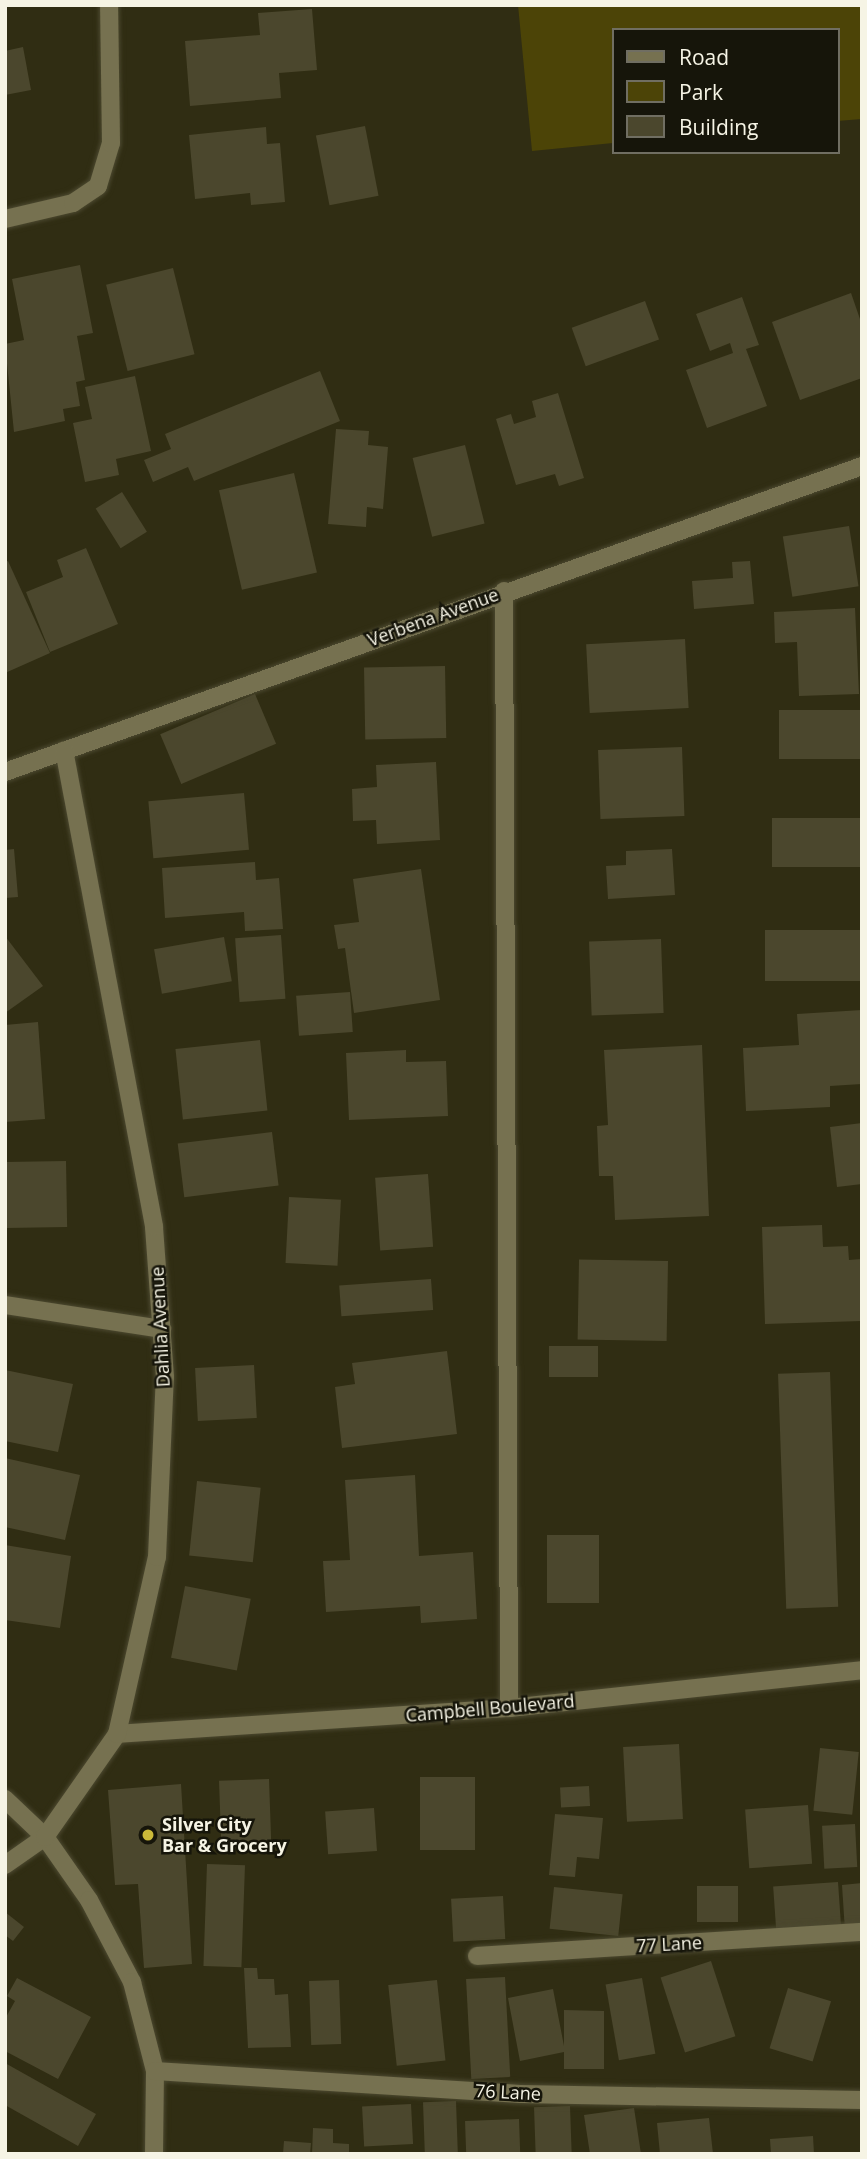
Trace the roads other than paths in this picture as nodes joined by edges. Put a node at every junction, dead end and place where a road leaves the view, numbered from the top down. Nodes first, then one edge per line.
1 (108, 5) edge
2 (5, 219) edge
3 (862, 466) edge
4 (504, 591) junction
5 (64, 750) junction
6 (5, 772) edge
7 (5, 1305) edge
8 (162, 1329) junction
9 (862, 1670) edge
10 (509, 1708) junction
11 (117, 1734) junction
12 (5, 1799) edge
13 (44, 1837) junction
14 (5, 1865) edge
15 (862, 1933) edge
16 (477, 1956) dead end
17 (155, 2071) junction
18 (862, 2100) edge
19 (154, 2154) edge

1 - 2 street
3 - 4 street, Verbena Avenue
4 - 5 street, Verbena Avenue
4 - 10 street
5 - 6 street, Verbena Avenue
5 - 8 street, Dahlia Avenue
7 - 8 street
8 - 11 street, Dahlia Avenue
9 - 10 street, Campbell Boulevard
10 - 11 street, Campbell Boulevard
11 - 13 street, Dahlia Avenue
12 - 13 street
13 - 14 street, Dahlia Avenue
13 - 17 street
15 - 16 street, 77 Lane
17 - 18 street, 76 Lane
17 - 19 street

